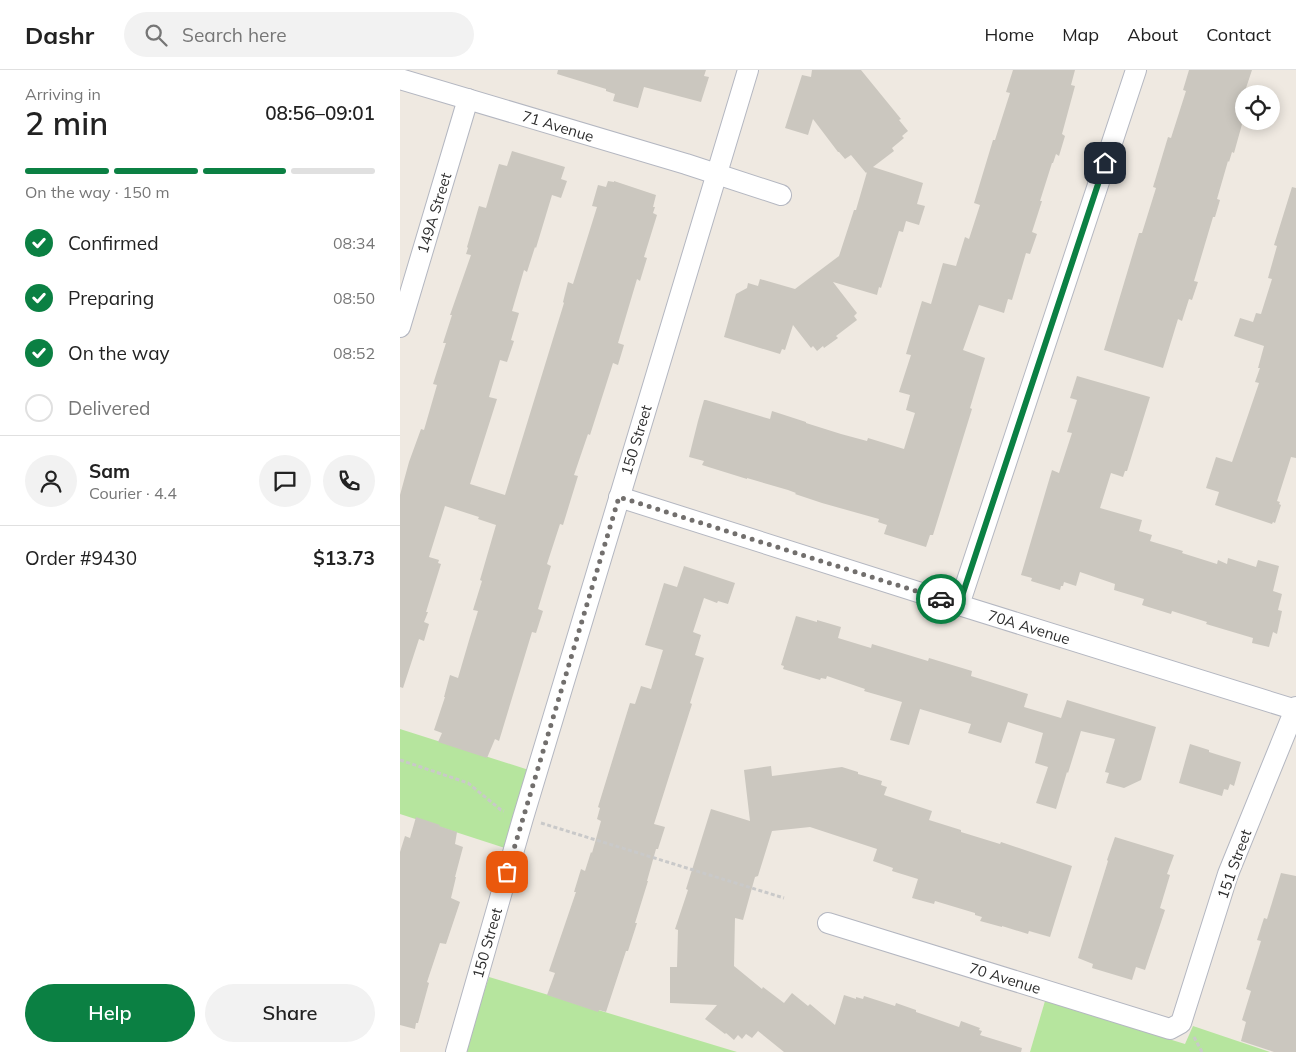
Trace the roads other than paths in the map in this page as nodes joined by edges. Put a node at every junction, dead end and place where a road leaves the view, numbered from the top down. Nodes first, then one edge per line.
1 (748, 70) edge
2 (1136, 70) edge
3 (400, 79) edge
4 (468, 100) junction
5 (717, 174) junction
6 (781, 195) dead end
7 (400, 327) edge
8 (619, 497) junction
9 (959, 605) junction
10 (1296, 709) edge
11 (828, 924) dead end
12 (1188, 1030) joint
13 (456, 1052) edge

1 - 5 street, 150 Street
2 - 9 street
3 - 4 street, 71 Avenue
4 - 5 street, 71 Avenue
4 - 7 street, 149A Street
5 - 6 street
5 - 8 street, 150 Street
8 - 9 street, 70A Avenue
8 - 13 street, 150 Street
9 - 10 street, 70A Avenue
10 - 12 street, 151 Street
11 - 12 street, 70 Avenue

